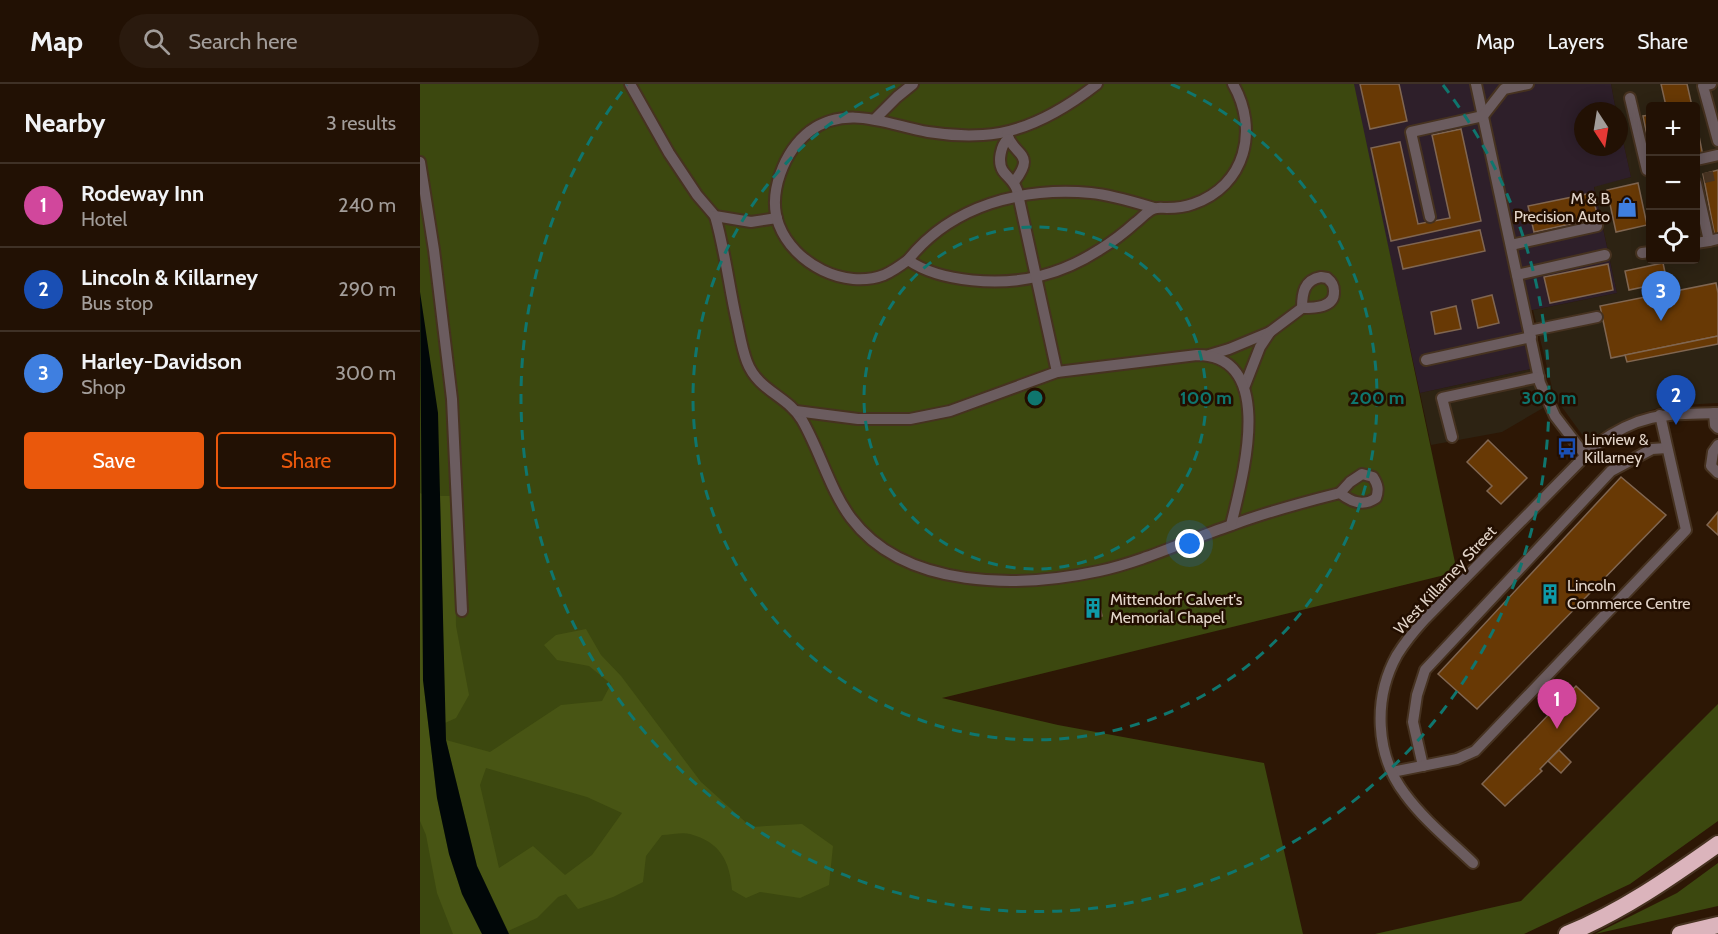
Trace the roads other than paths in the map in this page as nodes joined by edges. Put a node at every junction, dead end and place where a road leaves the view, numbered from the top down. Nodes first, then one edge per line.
1 (630, 84) edge
2 (913, 84) edge
3 (1097, 84) edge
4 (1233, 84) edge
5 (1476, 84) edge
6 (1528, 84) edge
7 (1711, 84) edge
8 (1509, 86) edge
9 (1630, 98) dead end
10 (1483, 116) junction
11 (876, 118) junction
12 (1007, 135) junction
13 (1718, 141) edge
14 (1718, 155) edge
15 (1700, 159) edge
16 (420, 162) edge
17 (1646, 166) edge
18 (1014, 182) junction
19 (1700, 188) edge
20 (1018, 195) junction
21 (1154, 208) junction
22 (715, 216) junction
23 (1430, 217) dead end
24 (777, 218) junction
25 (424, 220) edge
26 (1597, 226) dead end
27 (1714, 240) edge
28 (1511, 245) junction
29 (1605, 255) dead end
30 (908, 260) junction
31 (1517, 274) junction
32 (1036, 277) junction
33 (1302, 308) dead end
34 (1598, 317) dead end
35 (1270, 332) junction
36 (1530, 334) junction
37 (1209, 355) junction
38 (1426, 360) dead end
39 (1057, 372) junction
40 (1539, 377) junction
41 (1244, 388) junction
42 (795, 411) junction
43 (1716, 413) edge
44 (1660, 415) junction
45 (1718, 428) edge
46 (1452, 437) dead end
47 (1718, 445) edge
48 (1667, 448) junction
49 (1585, 455) junction
50 (1718, 473) edge
51 (1340, 493) dead end
52 (1231, 525) junction
53 (462, 610) dead end
54 (1422, 766) junction
55 (1392, 772) junction
56 (1718, 844) edge
57 (1473, 863) dead end
58 (1718, 925) edge
59 (1567, 934) edge
60 (1680, 934) edge

1 - 22 street
2 - 11 street
3 - 12 street
4 - 21 street
5 - 10 street
6 - 8 street
7 - 13 street
8 - 10 street
9 - 17 street
10 - 23 street
10 - 28 street
11 - 12 street
11 - 24 street
12 - 18 street
12 - 18 street
14 - 15 street
16 - 25 street
18 - 20 street
19 - 27 street
20 - 21 street
20 - 30 street
20 - 32 street
21 - 32 street
22 - 24 street
22 - 42 street
24 - 30 street
25 - 53 street
26 - 28 street
28 - 31 street
29 - 31 street
30 - 32 street
31 - 36 street
32 - 39 street
33 - 35 street
34 - 36 street
35 - 37 street
35 - 41 street
36 - 38 street
36 - 40 street
37 - 39 street
37 - 41 street
39 - 42 street
40 - 46 street
40 - 49 street
41 - 52 street
42 - 52 street
43 - 44 street, West Killarney Street
43 - 45 street
44 - 48 street
44 - 49 street, West Killarney Street
47 - 50 street
48 - 54 street
48 - 54 street
49 - 55 street, West Killarney Street
51 - 52 street
54 - 55 street
55 - 57 street, West Killarney Street
56 - 59 highway
58 - 60 highway

